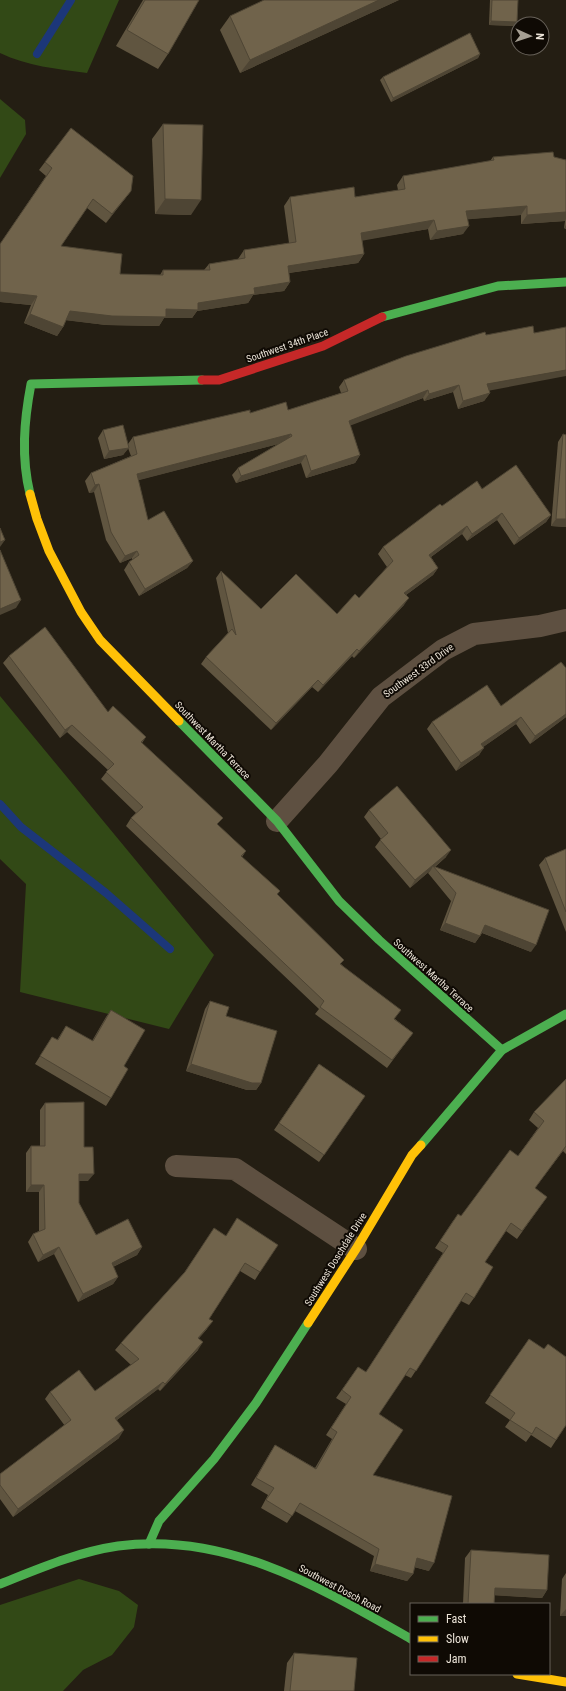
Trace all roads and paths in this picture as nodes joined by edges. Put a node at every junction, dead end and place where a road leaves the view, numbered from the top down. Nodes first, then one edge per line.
1 (566, 282) edge
2 (31, 384) joint
3 (566, 620) edge
4 (277, 821) junction
5 (566, 1014) edge
6 (502, 1050) junction
7 (176, 1166) dead end
8 (356, 1249) junction
9 (149, 1544) junction
10 (0, 1584) edge
11 (410, 1638) edge
12 (523, 1675) edge
13 (566, 1682) edge

1 - 2 street, Southwest 34th Place
2 - 4 street, Southwest Martha Terrace
3 - 4 street, Southwest 33rd Drive
4 - 6 street, Southwest Martha Terrace
5 - 6 street, Southwest Doschdale Drive
6 - 8 street, Southwest Doschdale Drive
7 - 8 street
8 - 9 street, Southwest Doschdale Drive
9 - 10 street, Southwest Dosch Road
9 - 11 street, Southwest Dosch Road
12 - 13 street

